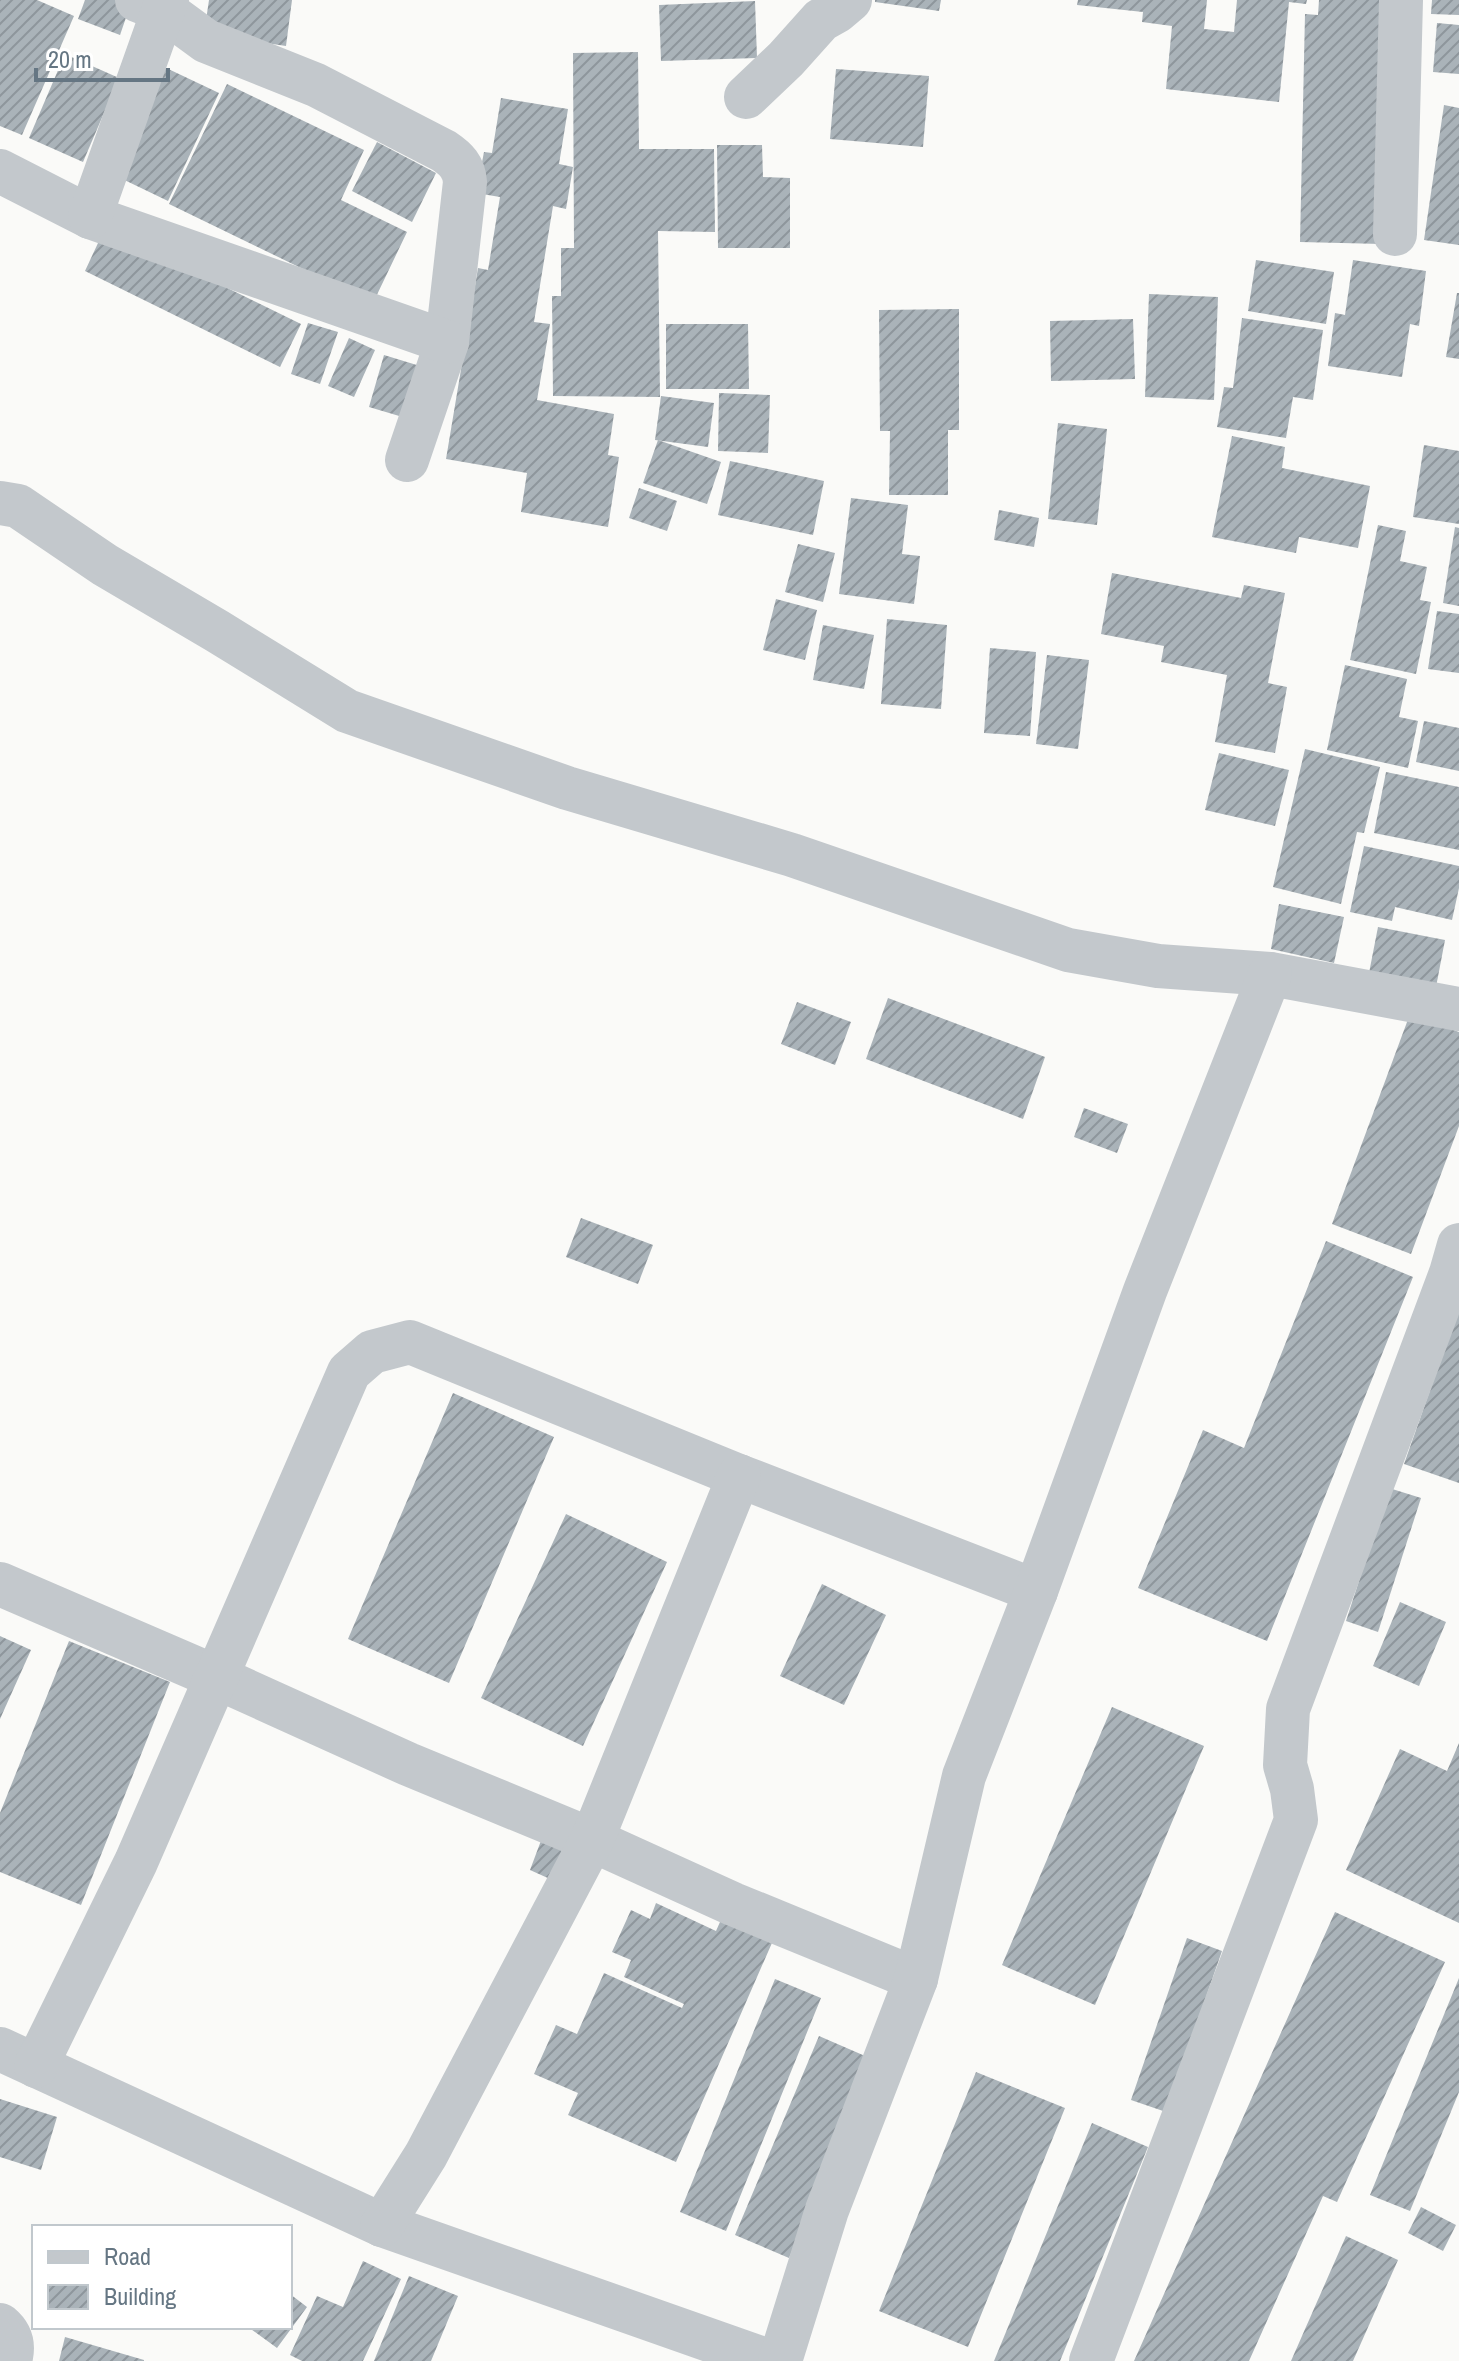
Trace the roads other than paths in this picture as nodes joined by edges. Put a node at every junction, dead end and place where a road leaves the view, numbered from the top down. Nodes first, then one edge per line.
1 (850, 0) edge
2 (1401, 0) edge
3 (156, 4) edge
4 (746, 97) dead end
5 (0, 171) edge
6 (90, 217) junction
7 (1395, 234) dead end
8 (447, 342) junction
9 (407, 460) dead end
10 (0, 503) edge
11 (1270, 974) junction
12 (1459, 1009) edge
13 (1456, 1265) edge
14 (739, 1476) junction
15 (0, 1584) edge
16 (1036, 1591) junction
17 (218, 1678) junction
18 (592, 1840) junction
19 (916, 1979) junction
20 (18, 2057) edge
21 (382, 2225) junction
22 (0, 2325) edge
23 (10, 2361) edge
24 (769, 2361) edge
25 (780, 2361) edge
26 (1091, 2361) edge

1 - 4 street
2 - 7 street
3 - 6 street
3 - 8 street
5 - 6 street
6 - 8 street
8 - 9 street
10 - 11 street
11 - 12 street
11 - 16 street
13 - 26 street
14 - 16 street
14 - 17 street
14 - 18 street
15 - 17 street
16 - 19 street
17 - 18 street
17 - 20 street
18 - 19 street
18 - 21 street
19 - 25 street
20 - 21 street
21 - 24 street
22 - 23 street

